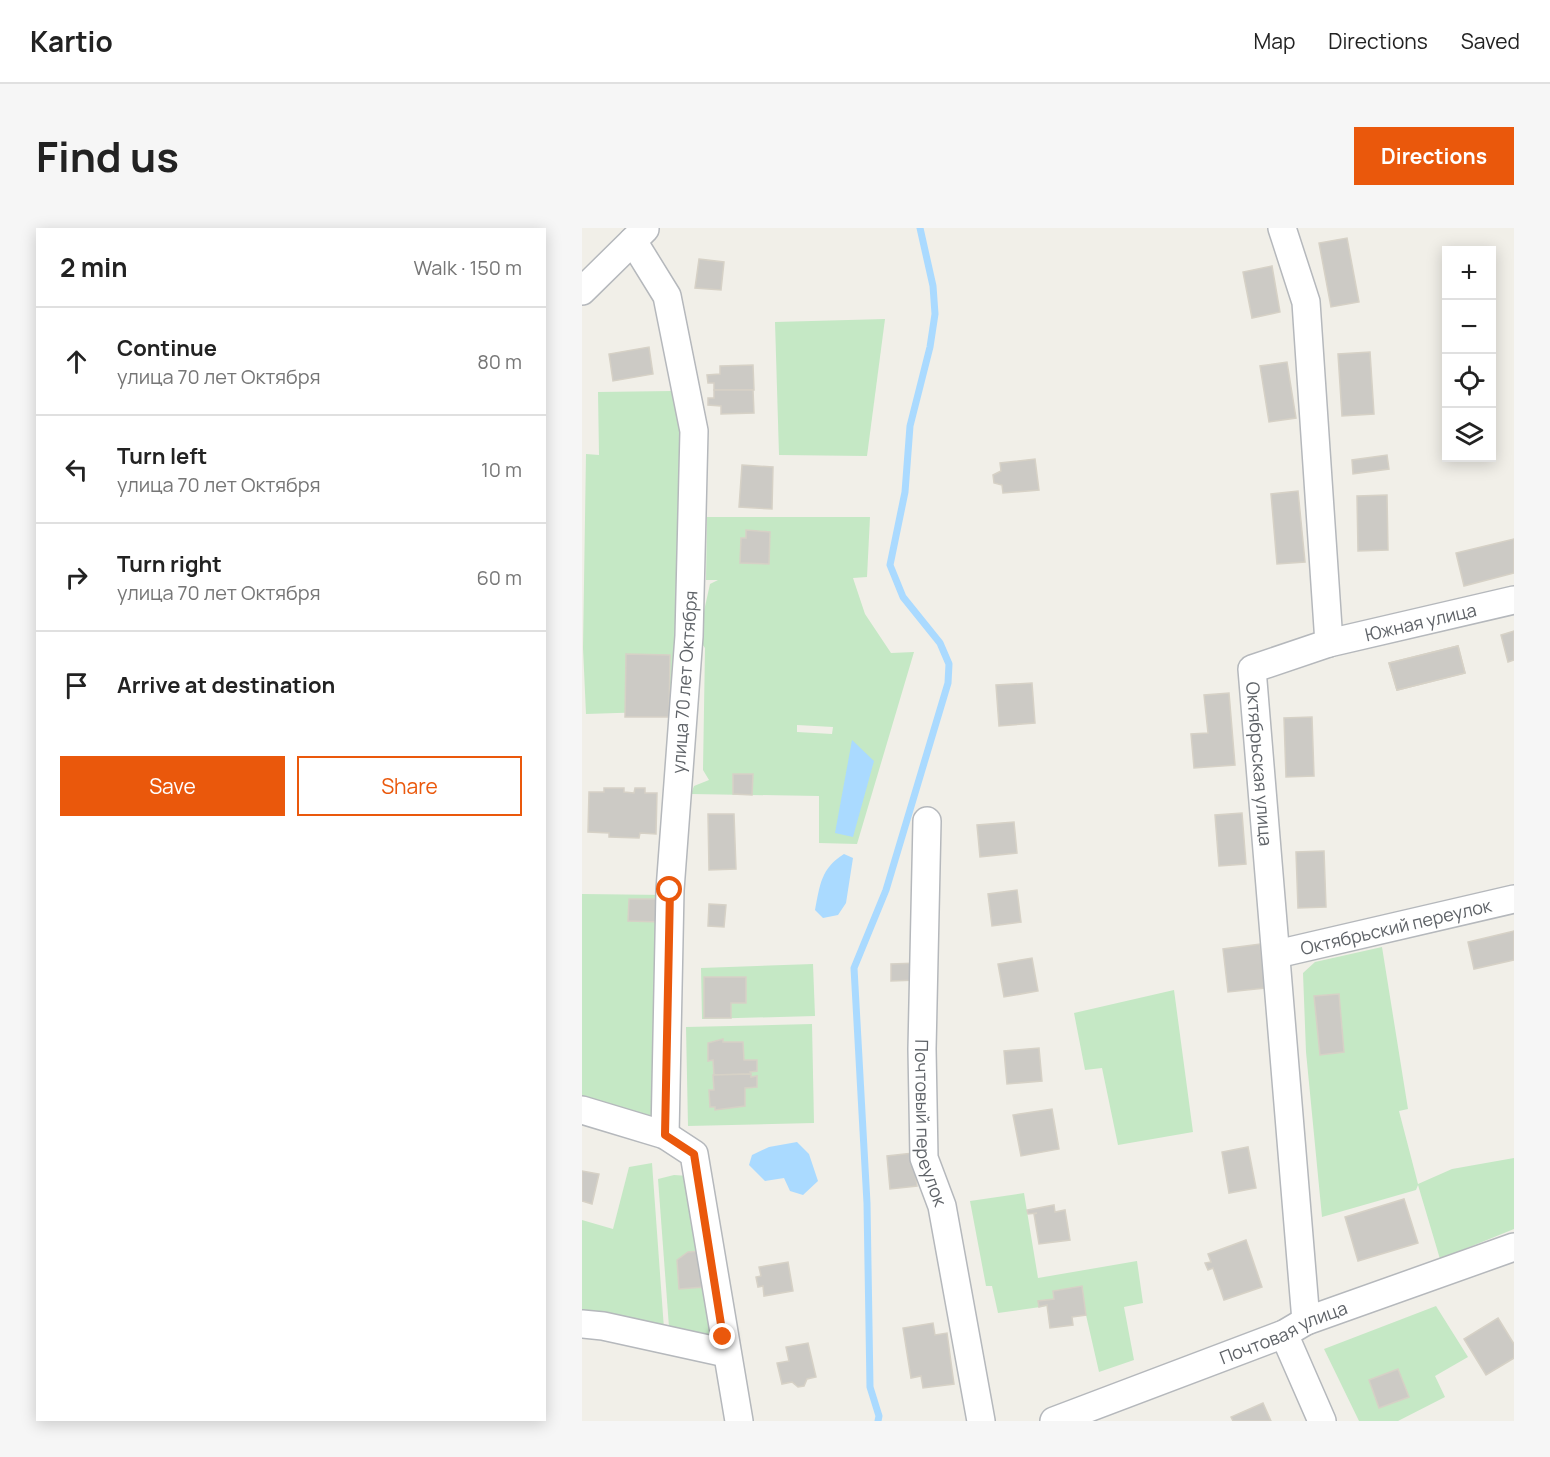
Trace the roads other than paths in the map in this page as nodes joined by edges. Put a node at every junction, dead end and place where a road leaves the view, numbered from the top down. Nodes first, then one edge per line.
1 (1282, 228) edge
2 (639, 235) edge
3 (582, 291) edge
4 (1514, 600) edge
5 (1329, 644) junction
6 (927, 821) dead end
7 (1514, 899) edge
8 (1277, 954) junction
9 (582, 1110) edge
10 (665, 1135) junction
11 (1514, 1247) edge
12 (582, 1324) edge
13 (1295, 1327) junction
14 (726, 1353) junction
15 (739, 1421) edge
16 (981, 1421) edge
17 (1054, 1421) edge
18 (1322, 1421) edge

1 - 5 street
2 - 3 street, улица 70 лет Октября
2 - 10 street, улица 70 лет Октября
4 - 5 street, Южная улица
5 - 8 street, Октябрьская улица
6 - 16 street, Почтовый переулок
7 - 8 street, Октябрьский переулок
8 - 13 street, Октябрьская улица
9 - 10 street
10 - 14 street
11 - 13 street, Почтовая улица
12 - 14 street
13 - 17 street, Почтовая улица
13 - 18 street, Октябрьская улица
14 - 15 street

